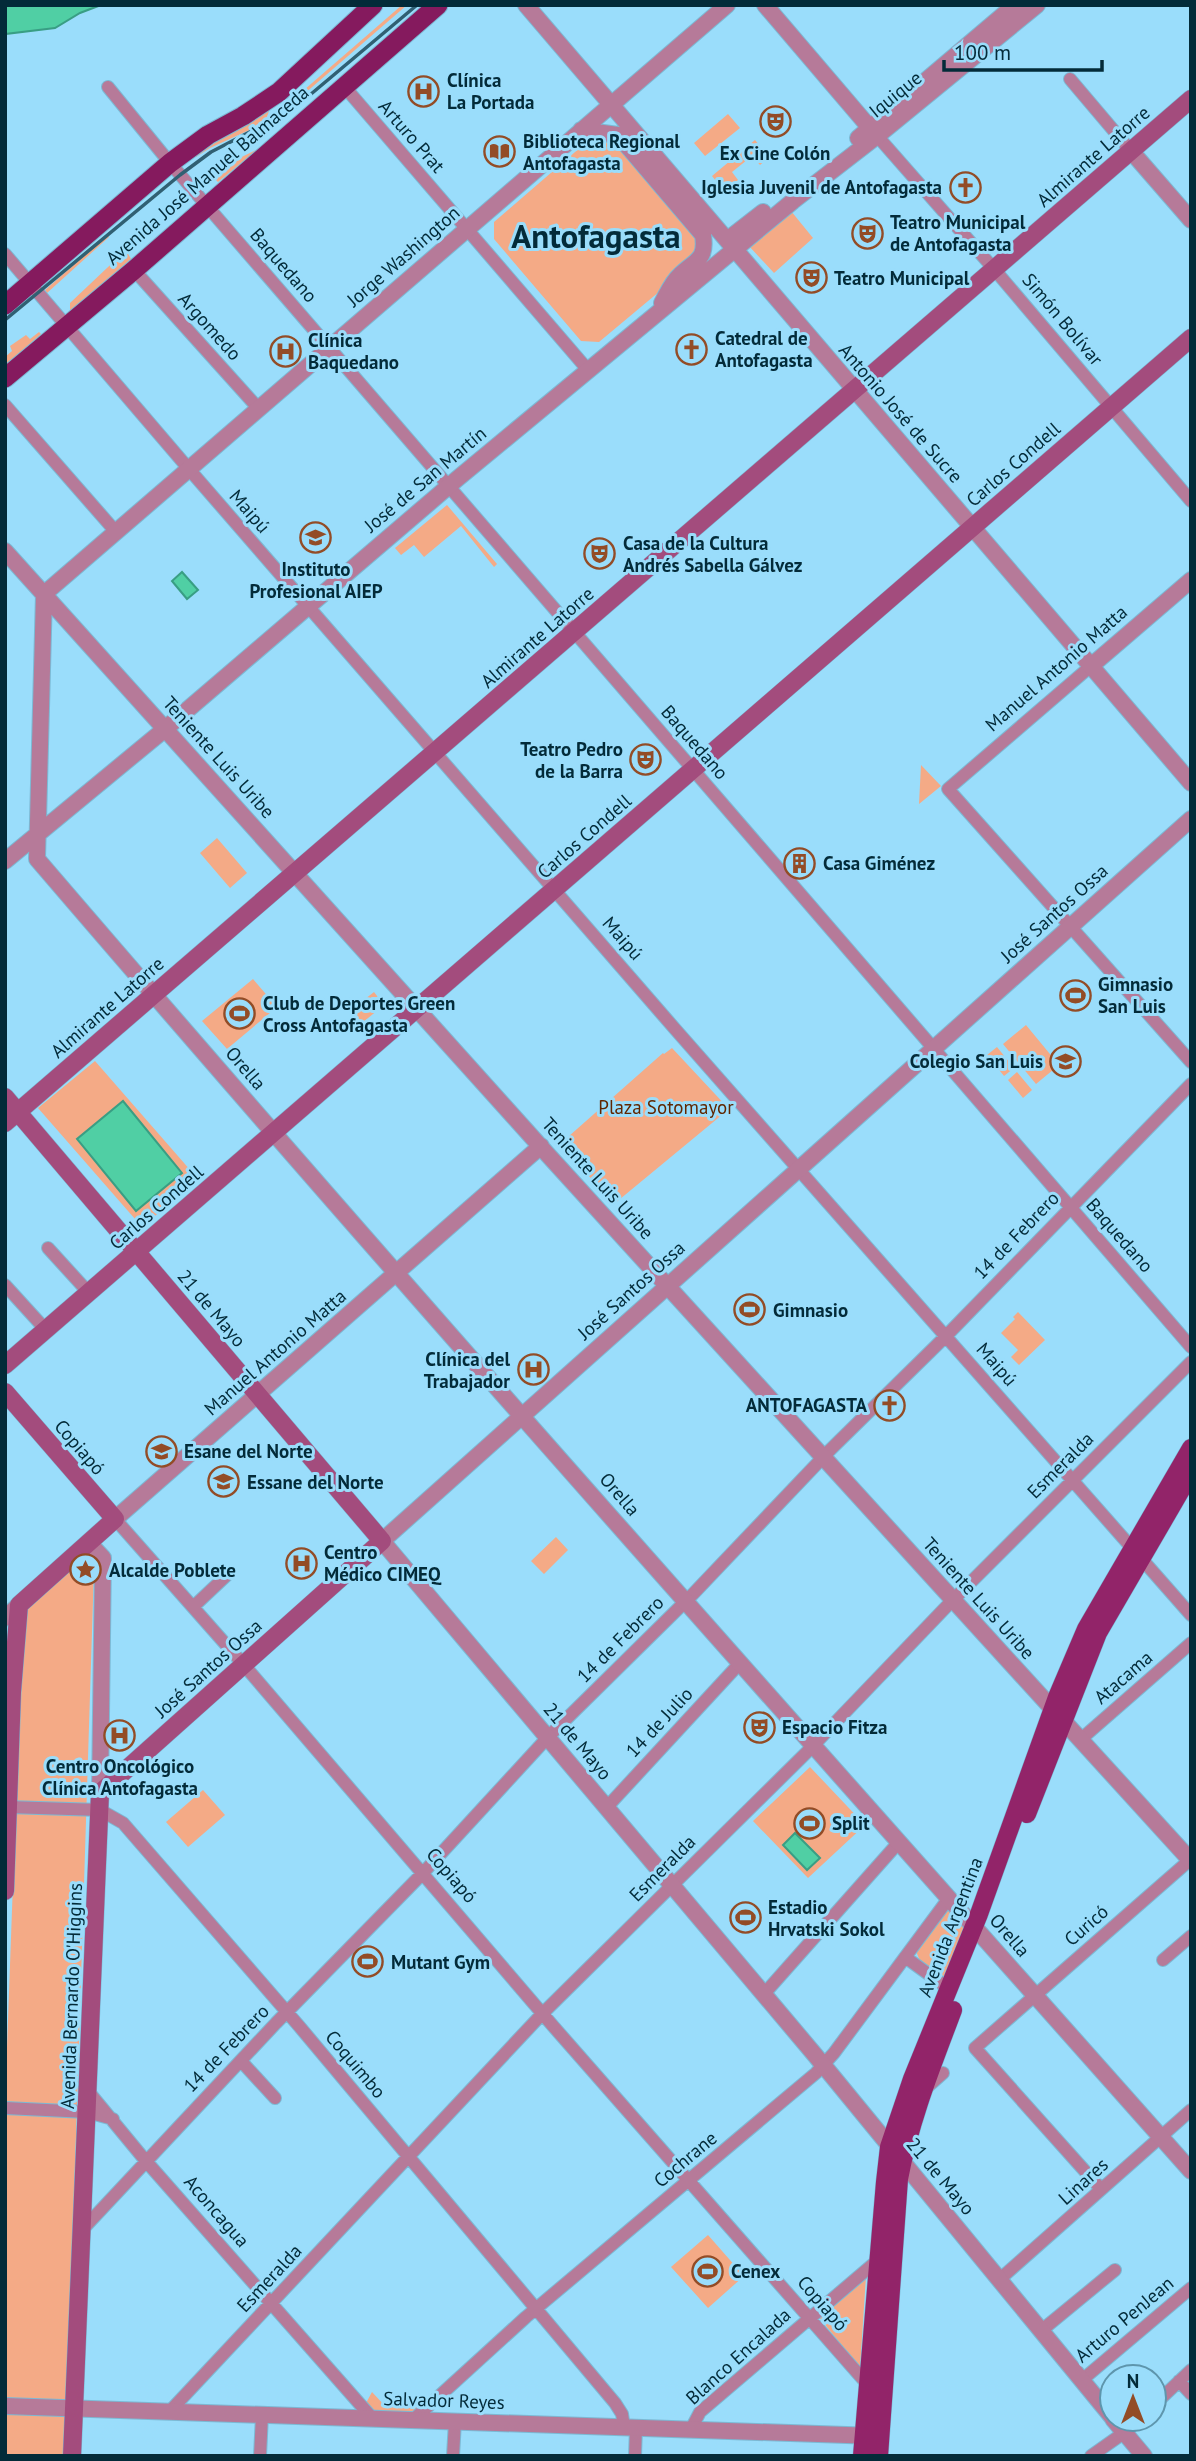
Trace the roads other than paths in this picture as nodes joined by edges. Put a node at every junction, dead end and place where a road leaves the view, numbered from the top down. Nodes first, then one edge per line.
1 (373, 5) edge
2 (438, 5) edge
3 (526, 5) edge
4 (726, 5) edge
5 (765, 5) edge
6 (1015, 5) edge
7 (1037, 5) edge
8 (1070, 79) dead end
9 (343, 85) junction
10 (108, 86) dead end
11 (1191, 99) edge
12 (611, 105) junction
13 (581, 130) junction
14 (874, 132) junction
15 (1131, 151) junction
16 (170, 163) junction
17 (206, 205) junction
18 (1191, 220) edge
19 (467, 229) junction
20 (730, 245) junction
21 (5, 254) edge
22 (134, 270) junction
23 (994, 270) junction
24 (30, 283) junction
25 (5, 305) edge
26 (655, 314) junction
27 (67, 326) junction
28 (1191, 338) edge
29 (329, 347) junction
30 (588, 370) junction
31 (5, 378) edge
32 (855, 390) junction
33 (5, 405) edge
34 (258, 408) junction
35 (1110, 408) junction
36 (188, 468) junction
37 (448, 486) junction
38 (1191, 501) edge
39 (972, 527) junction
40 (116, 532) junction
41 (5, 551) edge
42 (1191, 580) edge
43 (44, 594) junction
44 (307, 605) junction
45 (574, 632) junction
46 (1091, 666) junction
47 (165, 729) junction
48 (435, 752) junction
49 (693, 769) junction
50 (1191, 783) edge
51 (1191, 819) edge
52 (36, 836) junction
53 (5, 861) edge
54 (295, 873) junction
55 (555, 889) junction
56 (1070, 927) junction
57 (154, 995) junction
58 (417, 1008) junction
59 (934, 1049) junction
60 (1191, 1062) edge
61 (1191, 1084) edge
62 (5, 1097) edge
63 (12, 1118) edge
64 (274, 1133) junction
65 (541, 1146) junction
66 (799, 1168) junction
67 (1070, 1207) junction
68 (48, 1248) dead end
69 (136, 1252) junction
70 (397, 1273) junction
71 (5, 1284) edge
72 (668, 1286) junction
73 (89, 1293) junction
74 (46, 1330) junction
75 (946, 1336) junction
76 (1191, 1347) edge
77 (1191, 1362) edge
78 (5, 1365) edge
79 (5, 1392) edge
80 (258, 1394) junction
81 (523, 1415) junction
82 (1191, 1448) edge
83 (823, 1458) junction
84 (1191, 1473) edge
85 (1072, 1480) junction
86 (116, 1519) junction
87 (382, 1541) junction
88 (89, 1543) junction
89 (1136, 1553) junction
90 (226, 1575) dead end
91 (953, 1601) junction
92 (685, 1602) junction
93 (19, 1605) junction
94 (193, 1607) junction
95 (1191, 1615) edge
96 (5, 1618) edge
97 (1191, 1643) edge
98 (740, 1663) junction
99 (244, 1665) junction
100 (9, 1688) edge
101 (1057, 1715) junction
102 (548, 1737) junction
103 (1080, 1740) junction
104 (814, 1745) junction
105 (100, 1802) junction
106 (8, 1807) junction
107 (607, 1807) junction
108 (899, 1842) junction
109 (1190, 1860) edge
110 (422, 1873) junction
111 (673, 1885) junction
112 (5, 1891) edge
113 (949, 1898) junction
114 (978, 1931) junction
115 (1191, 1936) edge
116 (905, 1957) junction
117 (1163, 1960) dead end
118 (949, 1989) junction
119 (764, 1994) junction
120 (1034, 1994) junction
121 (287, 2012) junction
122 (542, 2014) junction
123 (241, 2060) junction
124 (823, 2065) junction
125 (943, 2073) dead end
126 (88, 2091) junction
127 (922, 2091) junction
128 (275, 2098) dead end
129 (5, 2108) edge
130 (1191, 2110) edge
131 (87, 2112) junction
132 (113, 2119) junction
133 (1161, 2137) junction
134 (889, 2147) junction
135 (407, 2156) junction
136 (145, 2160) junction
137 (902, 2161) junction
138 (1191, 2171) edge
139 (688, 2181) junction
140 (1101, 2189) junction
141 (83, 2228) junction
142 (878, 2260) junction
143 (1115, 2270) dead end
144 (1000, 2279) junction
145 (1191, 2288) edge
146 (272, 2303) junction
147 (537, 2309) junction
148 (808, 2319) junction
149 (1042, 2330) junction
150 (1191, 2370) edge
151 (1082, 2380) junction
152 (1179, 2381) junction
153 (868, 2385) junction
154 (1168, 2392) edge
155 (1191, 2394) edge
156 (1098, 2400) edge
157 (5, 2406) edge
158 (74, 2408) junction
159 (170, 2412) junction
160 (262, 2414) junction
161 (373, 2418) junction
162 (413, 2420) junction
163 (455, 2421) junction
164 (630, 2427) junction
165 (691, 2430) junction
166 (1124, 2433) edge
167 (1126, 2433) edge
168 (872, 2435) junction
169 (72, 2456) edge
170 (260, 2456) edge
171 (453, 2456) edge
172 (635, 2456) edge
173 (862, 2456) edge
174 (879, 2456) edge
175 (1091, 2456) edge
176 (1144, 2456) edge

1 - 16 highway, Avenida José Manuel Balmaceda
2 - 9 highway, Avenida José Manuel Balmaceda
3 - 12 street, Antonio José de Sucre
4 - 12 street, Jorge Washington
5 - 14 street, Simón Bolívar
6 - 14 street, Iquique
7 - 14 street, Iquique
8 - 15 street
9 - 17 highway, Avenida José Manuel Balmaceda
9 - 19 street, Arturo Prat
10 - 16 street, Baquedano
11 - 15 main road, Almirante Latorre
12 - 13 street, Jorge Washington
12 - 20 street, Antonio José de Sucre
13 - 19 street, Jorge Washington
13 - 26 street
14 - 20 street, José de San Martín
14 - 23 street, Simón Bolívar
15 - 18 street
15 - 23 main road, Almirante Latorre
16 - 17 street, Baquedano
16 - 24 highway, Avenida José Manuel Balmaceda
17 - 22 highway, Avenida José Manuel Balmaceda
17 - 29 street, Baquedano
19 - 29 street, Jorge Washington
19 - 30 street, Arturo Prat
20 - 26 street, José de San Martín
20 - 32 street, Antonio José de Sucre
21 - 24 street, Maipú
22 - 27 highway, Avenida José Manuel Balmaceda
22 - 34 street, Argomedo
23 - 32 main road, Almirante Latorre
23 - 35 street, Simón Bolívar
24 - 25 highway, Avenida José Manuel Balmaceda
24 - 27 street, Maipú
26 - 30 street, José de San Martín
27 - 31 highway, Avenida José Manuel Balmaceda
27 - 36 street, Maipú
28 - 35 main road, Carlos Condell
29 - 34 street, Jorge Washington
29 - 37 street, Baquedano
30 - 37 street, José de San Martín
32 - 39 street, Antonio José de Sucre
32 - 45 main road, Almirante Latorre
33 - 40 street
34 - 36 street, Jorge Washington
35 - 38 street, Simón Bolívar
35 - 39 main road, Carlos Condell
36 - 40 street, Jorge Washington
36 - 44 street, Maipú
37 - 44 street, José de San Martín
37 - 45 street, Baquedano
39 - 46 street, Antonio José de Sucre
39 - 49 main road, Carlos Condell
40 - 43 street, Jorge Washington
41 - 43 street, Teniente Luis Uribe
42 - 46 street, Manuel Antonio Matta
43 - 47 street, Teniente Luis Uribe
43 - 52 street, Orella
44 - 47 street, José de San Martín
44 - 48 street, Maipú
45 - 48 main road, Almirante Latorre
45 - 49 street, Baquedano
46 - 50 street, Antonio José de Sucre
46 - 56 street, Manuel Antonio Matta
47 - 52 street, José de San Martín
47 - 54 street, Teniente Luis Uribe
48 - 54 main road, Almirante Latorre
48 - 55 street, Maipú
49 - 55 main road, Carlos Condell
49 - 59 street, Baquedano
51 - 56 street, José Santos Ossa
52 - 53 street, José de San Martín
52 - 57 street, Orella
54 - 57 main road, Almirante Latorre
54 - 58 street, Teniente Luis Uribe
55 - 58 main road, Carlos Condell
55 - 66 street, Maipú
56 - 59 street, José Santos Ossa
56 - 60 street
57 - 63 main road, Almirante Latorre
57 - 64 street, Orella
58 - 64 main road, Carlos Condell
58 - 65 street, Teniente Luis Uribe
59 - 66 street, José Santos Ossa
59 - 67 street, Baquedano
61 - 67 street, 14 de Febrero
62 - 63 main road, 21 de Mayo
63 - 69 main road, 21 de Mayo
64 - 69 main road, Carlos Condell
64 - 70 street, Orella
65 - 70 street, Manuel Antonio Matta
65 - 72 street, Teniente Luis Uribe
66 - 72 street, José Santos Ossa
66 - 75 street, Maipú
67 - 75 street, 14 de Febrero
67 - 76 street, Baquedano
68 - 73 street
69 - 73 main road, Carlos Condell
69 - 80 main road, 21 de Mayo
70 - 80 street, Manuel Antonio Matta
70 - 81 street, Orella
71 - 74 street
72 - 81 street, José Santos Ossa
72 - 83 street, Teniente Luis Uribe
73 - 74 main road, Carlos Condell
74 - 78 main road, Carlos Condell
75 - 83 street, 14 de Febrero
75 - 85 street, Maipú
77 - 85 street, Esmeralda
79 - 86 main road, Copiapó
80 - 86 street, Manuel Antonio Matta
80 - 87 main road, 21 de Mayo
81 - 87 street, José Santos Ossa
81 - 92 street, Orella
82 - 89 main road, Avenida Argentina
83 - 91 street, Teniente Luis Uribe
83 - 92 street, 14 de Febrero
84 - 89 main road, Avenida Argentina
85 - 89 street, Maipú
85 - 91 street, Esmeralda
86 - 88 main road, Manuel Antonio Matta
86 - 94 street, Copiapó
87 - 99 main road, José Santos Ossa
87 - 102 street, 21 de Mayo
88 - 93 main road, Manuel Antonio Matta
88 - 105 street, Avenida Bernardo O'Higgins
89 - 95 street, Maipú
89 - 101 main road, Avenida Argentina
90 - 94 street
91 - 101 street, Teniente Luis Uribe
91 - 104 street, Esmeralda
92 - 98 street, Orella
92 - 102 street, 14 de Febrero
93 - 96 street, Manuel Antonio Matta
93 - 100 main road
94 - 99 street, Copiapó
97 - 103 street, Atacama
98 - 104 street, Orella
98 - 107 street, 14 de Julio
99 - 105 main road, José Santos Ossa
99 - 110 street, Copiapó
100 - 106 main road
101 - 103 street, Teniente Luis Uribe
101 - 114 main road, Avenida Argentina
102 - 107 street, 21 de Mayo
102 - 110 street, 14 de Febrero
103 - 109 street, Teniente Luis Uribe
104 - 108 street, Orella
104 - 111 street, Esmeralda
105 - 106 street
105 - 121 street, Coquimbo
105 - 126 main road, Avenida Bernardo O'Higgins
106 - 112 main road
107 - 111 street, 21 de Mayo
108 - 113 street, Orella
108 - 119 street
109 - 120 street, Curicó
110 - 121 street, 14 de Febrero
110 - 122 street, Copiapó
111 - 119 street, 21 de Mayo
111 - 122 street, Esmeralda
113 - 114 street, Orella
113 - 116 street, Cochrane
114 - 118 main road, Avenida Argentina
114 - 120 street, Orella
114 - 127 main road, Avenida Argentina
115 - 117 street
116 - 118 street
116 - 124 street, Cochrane
118 - 134 main road, Avenida Argentina
119 - 124 street, 21 de Mayo
120 - 133 street, Orella
120 - 140 street, Curicó
121 - 123 street, 14 de Febrero
121 - 135 street, Coquimbo
122 - 135 street, Esmeralda
122 - 139 street, Copiapó
123 - 128 street
123 - 136 street, 14 de Febrero
124 - 134 street, 21 de Mayo
124 - 139 street, Cochrane
125 - 127 street
126 - 131 main road, Avenida Bernardo O'Higgins
126 - 132 street, Aconcagua
127 - 137 main road, Avenida Argentina
129 - 131 street
130 - 133 street, Linares
131 - 132 street
131 - 141 main road, Avenida Bernardo O'Higgins
132 - 136 street, Aconcagua
133 - 138 street, Orella
133 - 140 street, Linares
134 - 137 street, 21 de Mayo
134 - 142 main road, Avenida Argentina
135 - 146 street, Esmeralda
135 - 147 street, Coquimbo
136 - 141 street, 14 de Febrero
136 - 146 street, Aconcagua
137 - 144 street, 21 de Mayo
137 - 168 main road, Avenida Argentina
139 - 147 street, Cochrane
139 - 148 street, Copiapó
140 - 144 street, Linares
141 - 158 main road, Avenida Bernardo O'Higgins
142 - 148 street, Blanco Encalada
142 - 153 main road, Avenida Argentina
143 - 149 street
144 - 149 street, 21 de Mayo
145 - 151 street, Arturo PenJean
146 - 159 street, Esmeralda
146 - 161 street, Aconcagua
147 - 162 street, Cochrane
147 - 164 street, Coquimbo
148 - 153 street, Copiapó
148 - 165 street, Blanco Encalada
149 - 151 street, 21 de Mayo
150 - 152 street
151 - 156 street, 21 de Mayo
152 - 154 street
152 - 155 street
153 - 168 main road, Avenida Argentina
157 - 158 street, Salvador Reyes
158 - 159 street, Salvador Reyes
158 - 169 main road, Avenida Bernardo O'Higgins
159 - 160 street, Salvador Reyes
160 - 161 street, Salvador Reyes
160 - 170 street
161 - 162 street, Salvador Reyes
162 - 163 street, Salvador Reyes
163 - 164 street, Salvador Reyes
163 - 171 street
164 - 165 street, Salvador Reyes
164 - 172 street
165 - 168 street, Salvador Reyes
166 - 175 street
167 - 176 street, 21 de Mayo
168 - 173 main road, Avenida Argentina
168 - 174 main road, Avenida Argentina

